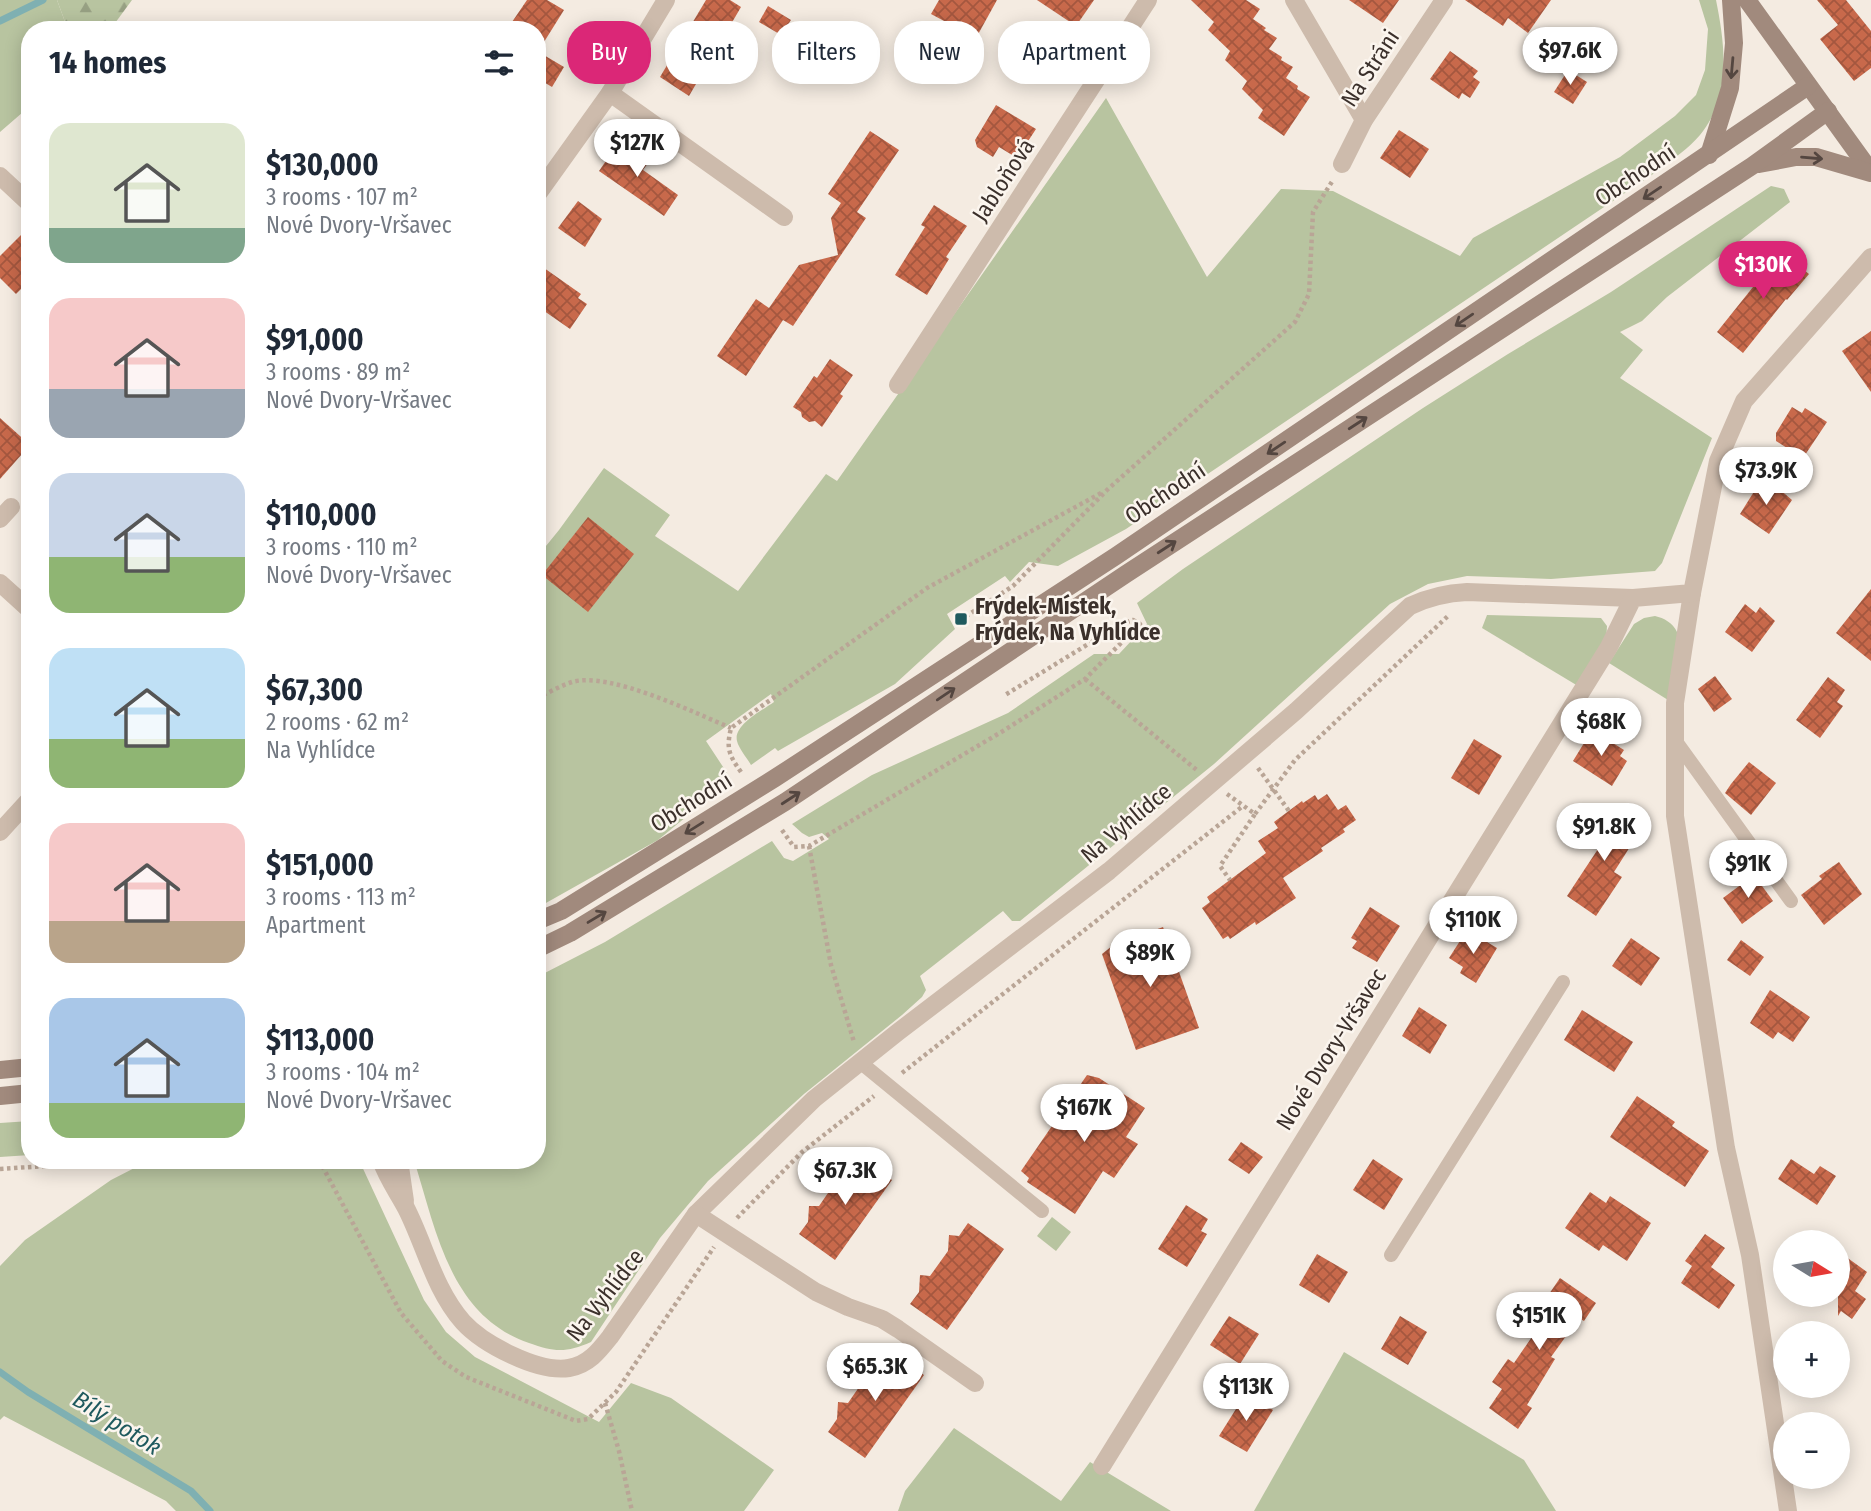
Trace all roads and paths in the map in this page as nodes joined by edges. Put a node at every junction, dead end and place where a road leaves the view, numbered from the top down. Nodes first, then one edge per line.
1 (666, 0) edge
2 (1148, 0) edge
3 (1294, 0) edge
4 (1444, 0) edge
5 (1731, 0) edge
6 (1746, 0) edge
7 (1808, 86) junction
8 (610, 93) junction
9 (1828, 111) junction
10 (1364, 120) junction
11 (1709, 155) junction
12 (1342, 164) joint
13 (1752, 166) junction
14 (1871, 173) edge
15 (0, 176) edge
16 (546, 182) edge
17 (21, 196) edge
18 (784, 217) dead end
19 (1871, 257) edge
20 (898, 385) dead end
21 (1107, 490) junction
22 (0, 583) edge
23 (1692, 593) junction
24 (1633, 598) junction
25 (21, 602) edge
26 (1453, 612) dead end
27 (954, 624) dead end
28 (546, 694) edge
29 (1005, 695) dead end
30 (731, 728) junction
31 (1675, 740) junction
32 (1247, 753) junction
33 (741, 772) dead end
34 (1273, 789) junction
35 (21, 809) edge
36 (1289, 811) dead end
37 (1255, 814) dead end
38 (782, 830) dead end
39 (0, 832) edge
40 (808, 846) junction
41 (1791, 901) dead end
42 (546, 917) edge
43 (546, 945) edge
44 (1563, 982) dead end
45 (860, 1062) junction
46 (21, 1068) edge
47 (0, 1070) edge
48 (21, 1094) edge
49 (0, 1096) edge
50 (21, 1168) edge
51 (0, 1169) edge
52 (384, 1169) edge
53 (400, 1169) edge
54 (406, 1208) junction
55 (1042, 1210) dead end
56 (696, 1214) junction
57 (1391, 1255) dead end
58 (975, 1383) dead end
59 (605, 1403) dead end
60 (1102, 1466) dead end
61 (632, 1511) edge
62 (1788, 1511) edge

1 - 8 street
2 - 20 street, Jabloňová
3 - 10 street
4 - 10 street, Na Stráni
5 -> 11 main road
6 - 7 main road
7 - 9 main road
7 - 11 main road, Obchodní
8 - 16 street
8 - 18 street
9 - 13 main road, Obchodní
9 - 14 main road
10 - 12 street, Na Stráni
11 -> 42 main road, Obchodní
12 - 21 path
13 -> 14 main road, Obchodní
43 -> 13 main road, Obchodní
15 - 17 street
19 - 23 street
21 - 27 path
21 - 30 path
22 - 25 street
23 - 24 street
23 - 31 street
24 - 32 street, Na Vyhlídce
24 - 60 street, Nové Dvory-Vršavec
26 - 34 path
28 - 30 path
29 - 40 path
30 - 33 path
31 - 41 lane
31 - 62 street
32 - 34 path
32 - 45 street, Na Vyhlídce
34 - 36 path
34 - 37 path
35 - 39 street
38 - 40 path
40 - 45 path
44 - 57 lane
45 - 55 lane
45 - 56 street, Na Vyhlídce
46 - 47 main road
48 - 49 main road
50 - 51 path
52 - 54 street, Na Vyhlídce
53 - 54 street, Na Vyhlídce
54 - 56 street, Na Vyhlídce
56 - 58 street
59 - 61 path

